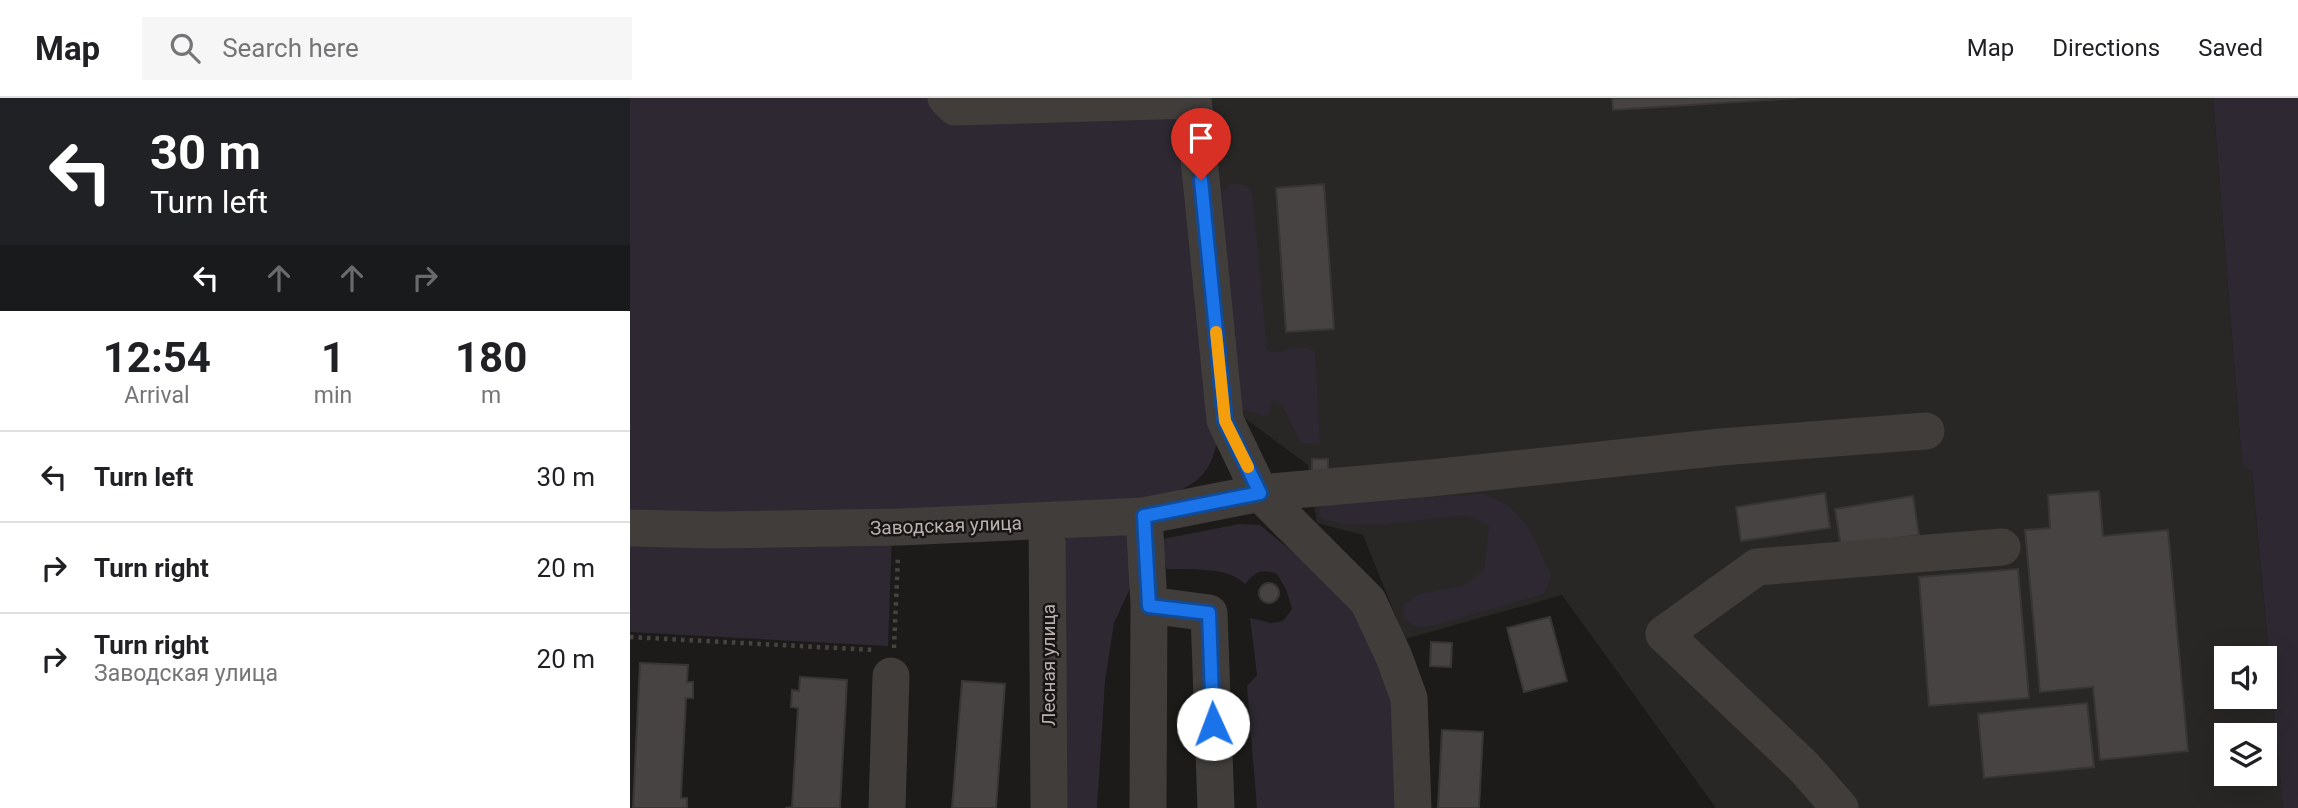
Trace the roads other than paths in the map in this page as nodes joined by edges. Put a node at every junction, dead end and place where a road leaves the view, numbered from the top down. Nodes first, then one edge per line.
1 (946, 98) edge
2 (1193, 99) edge
3 (1926, 431) dead end
4 (1260, 493) junction
5 (1144, 516) junction
6 (1047, 522) junction
7 (630, 528) edge
8 (2002, 547) dead end
9 (1149, 606) junction
10 (888, 659) road end
11 (887, 808) edge
12 (1049, 808) edge
13 (1148, 808) edge
14 (1216, 808) edge
15 (1413, 808) edge
16 (1840, 808) edge

1 - 2 street
2 - 4 street
3 - 4 street, Заводская улица
4 - 5 street, Заводская улица
4 - 15 street
5 - 6 street, Заводская улица
5 - 9 street
6 - 7 street, Заводская улица
6 - 12 street, Лесная улица
8 - 16 street
9 - 13 street
9 - 14 street
10 - 11 street

